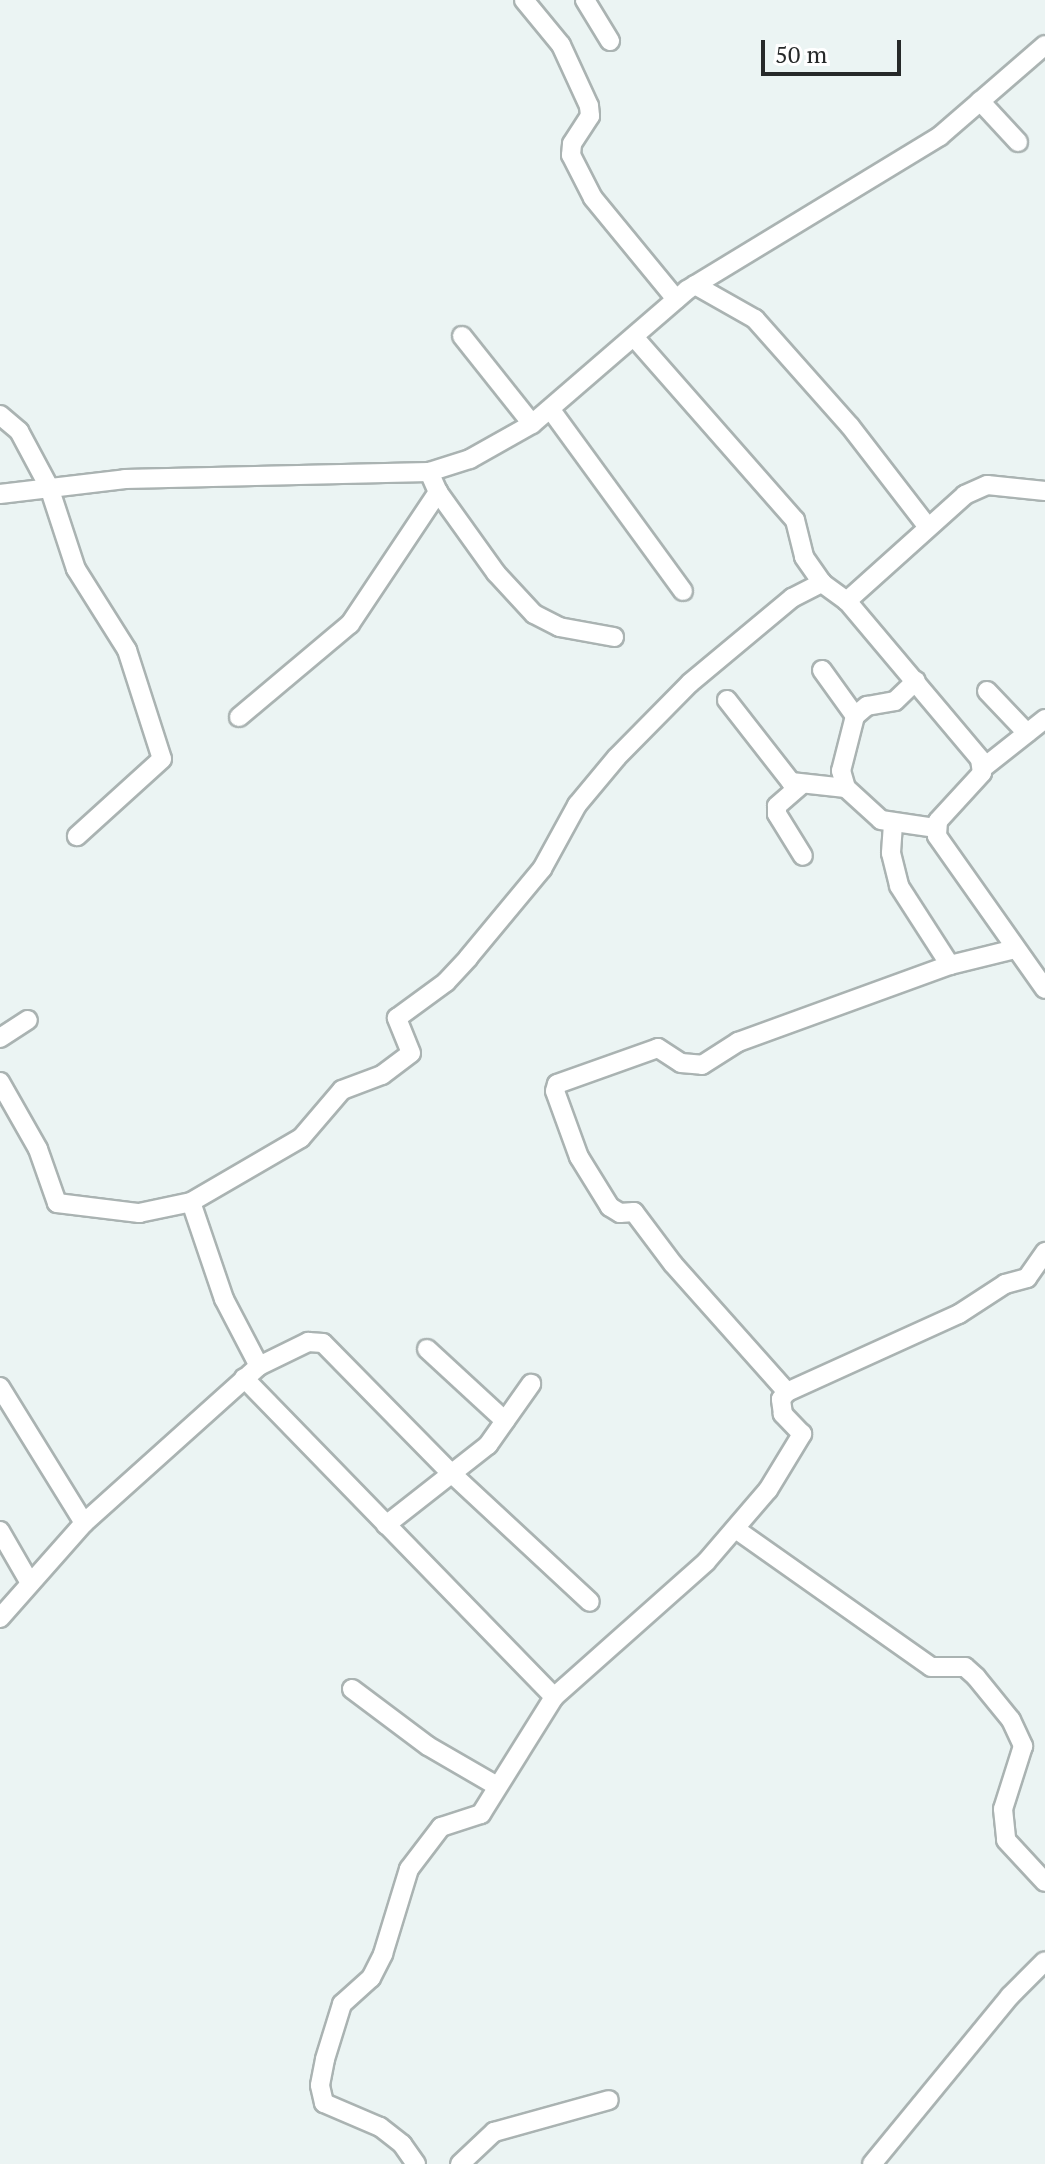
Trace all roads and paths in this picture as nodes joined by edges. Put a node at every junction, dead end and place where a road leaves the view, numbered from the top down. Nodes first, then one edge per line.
1 (526, 0) edge
2 (585, 0) edge
3 (610, 41) dead end
4 (1045, 45) edge
5 (980, 101) junction
6 (1018, 142) dead end
7 (695, 285) junction
8 (676, 299) junction
9 (462, 336) dead end
10 (634, 337) junction
11 (551, 410) junction
12 (0, 415) edge
13 (532, 424) junction
14 (429, 472) junction
15 (49, 487) junction
16 (1045, 491) edge
17 (438, 492) junction
18 (0, 494) edge
19 (927, 526) junction
20 (822, 583) junction
21 (683, 591) dead end
22 (847, 601) junction
23 (614, 637) dead end
24 (822, 670) dead end
25 (916, 681) junction
26 (987, 691) dead end
27 (727, 700) dead end
28 (855, 716) junction
29 (239, 717) dead end
30 (1045, 719) edge
31 (1027, 733) junction
32 (983, 768) junction
33 (801, 785) junction
34 (846, 788) junction
35 (893, 824) junction
36 (936, 828) junction
37 (77, 836) dead end
38 (803, 856) dead end
39 (1015, 949) junction
40 (950, 965) junction
41 (1045, 989) edge
42 (28, 1020) dead end
43 (0, 1038) edge
44 (0, 1082) edge
45 (191, 1202) junction
46 (1045, 1252) edge
47 (427, 1349) dead end
48 (259, 1366) junction
49 (244, 1378) junction
50 (531, 1384) dead end
51 (0, 1387) edge
52 (787, 1392) junction
53 (505, 1421) junction
54 (449, 1471) junction
55 (84, 1523) junction
56 (386, 1525) junction
57 (737, 1530) junction
58 (0, 1531) edge
59 (30, 1583) junction
60 (590, 1602) dead end
61 (0, 1618) edge
62 (352, 1689) dead end
63 (554, 1697) junction
64 (497, 1786) junction
65 (1045, 1882) edge
66 (1045, 1961) edge
67 (609, 2100) dead end
68 (416, 2164) edge
69 (460, 2164) edge
70 (872, 2164) edge

1 - 8 street
2 - 3 street
4 - 5 street
5 - 6 street
5 - 7 street
7 - 8 street
7 - 19 street
8 - 10 street
9 - 13 street
10 - 11 street
10 - 20 street
11 - 13 street
11 - 21 street
12 - 15 street
13 - 14 street
14 - 15 street
14 - 17 street
15 - 18 street
15 - 37 street
16 - 19 street
17 - 23 street
17 - 29 street
19 - 22 street
20 - 22 street
20 - 45 street
22 - 25 street
24 - 28 street
25 - 28 street
25 - 32 street
26 - 31 street
27 - 33 street
28 - 34 street
30 - 31 street
31 - 32 street
32 - 36 street
33 - 34 street
33 - 38 street
34 - 35 street
35 - 36 street
35 - 40 street
36 - 39 street
39 - 40 street
39 - 41 street
40 - 52 street
42 - 43 street
44 - 45 street
45 - 48 street
46 - 52 street
47 - 53 street
48 - 49 street
48 - 54 street
49 - 55 street
49 - 56 street
50 - 53 street
51 - 55 street
52 - 57 street
53 - 54 street
54 - 56 street
54 - 60 street
55 - 59 street
56 - 63 street
57 - 63 street
57 - 65 street
58 - 59 street
59 - 61 street
62 - 64 street
63 - 64 street
64 - 68 street
66 - 70 street
67 - 69 street

